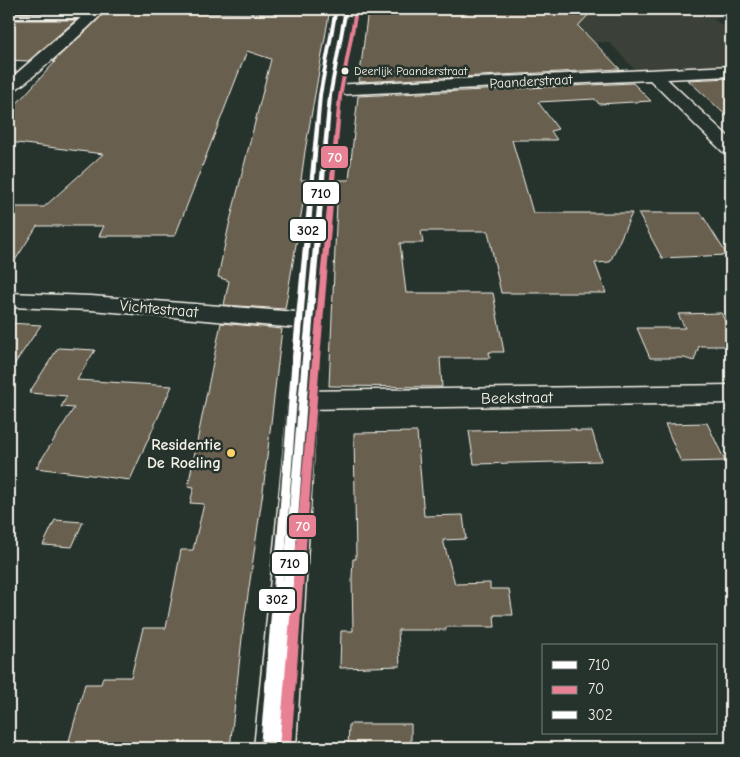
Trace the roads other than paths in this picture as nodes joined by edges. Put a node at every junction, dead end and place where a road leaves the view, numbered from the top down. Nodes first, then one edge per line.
1 (346, 9) edge
2 (95, 12) edge
3 (9, 16) edge
4 (731, 70) edge
5 (654, 75) junction
6 (9, 88) edge
7 (331, 90) junction
8 (731, 149) edge
9 (9, 300) edge
10 (309, 321) junction
11 (731, 394) edge
12 (303, 400) junction
13 (275, 748) edge

1 - 7 street
2 - 3 lane
2 - 6 street
4 - 5 street, Paanderstraat
5 - 7 street, Paanderstraat
5 - 8 street
7 - 10 street
9 - 10 street, Vichtestraat
10 - 12 street
11 - 12 street, Beekstraat
12 - 13 street

